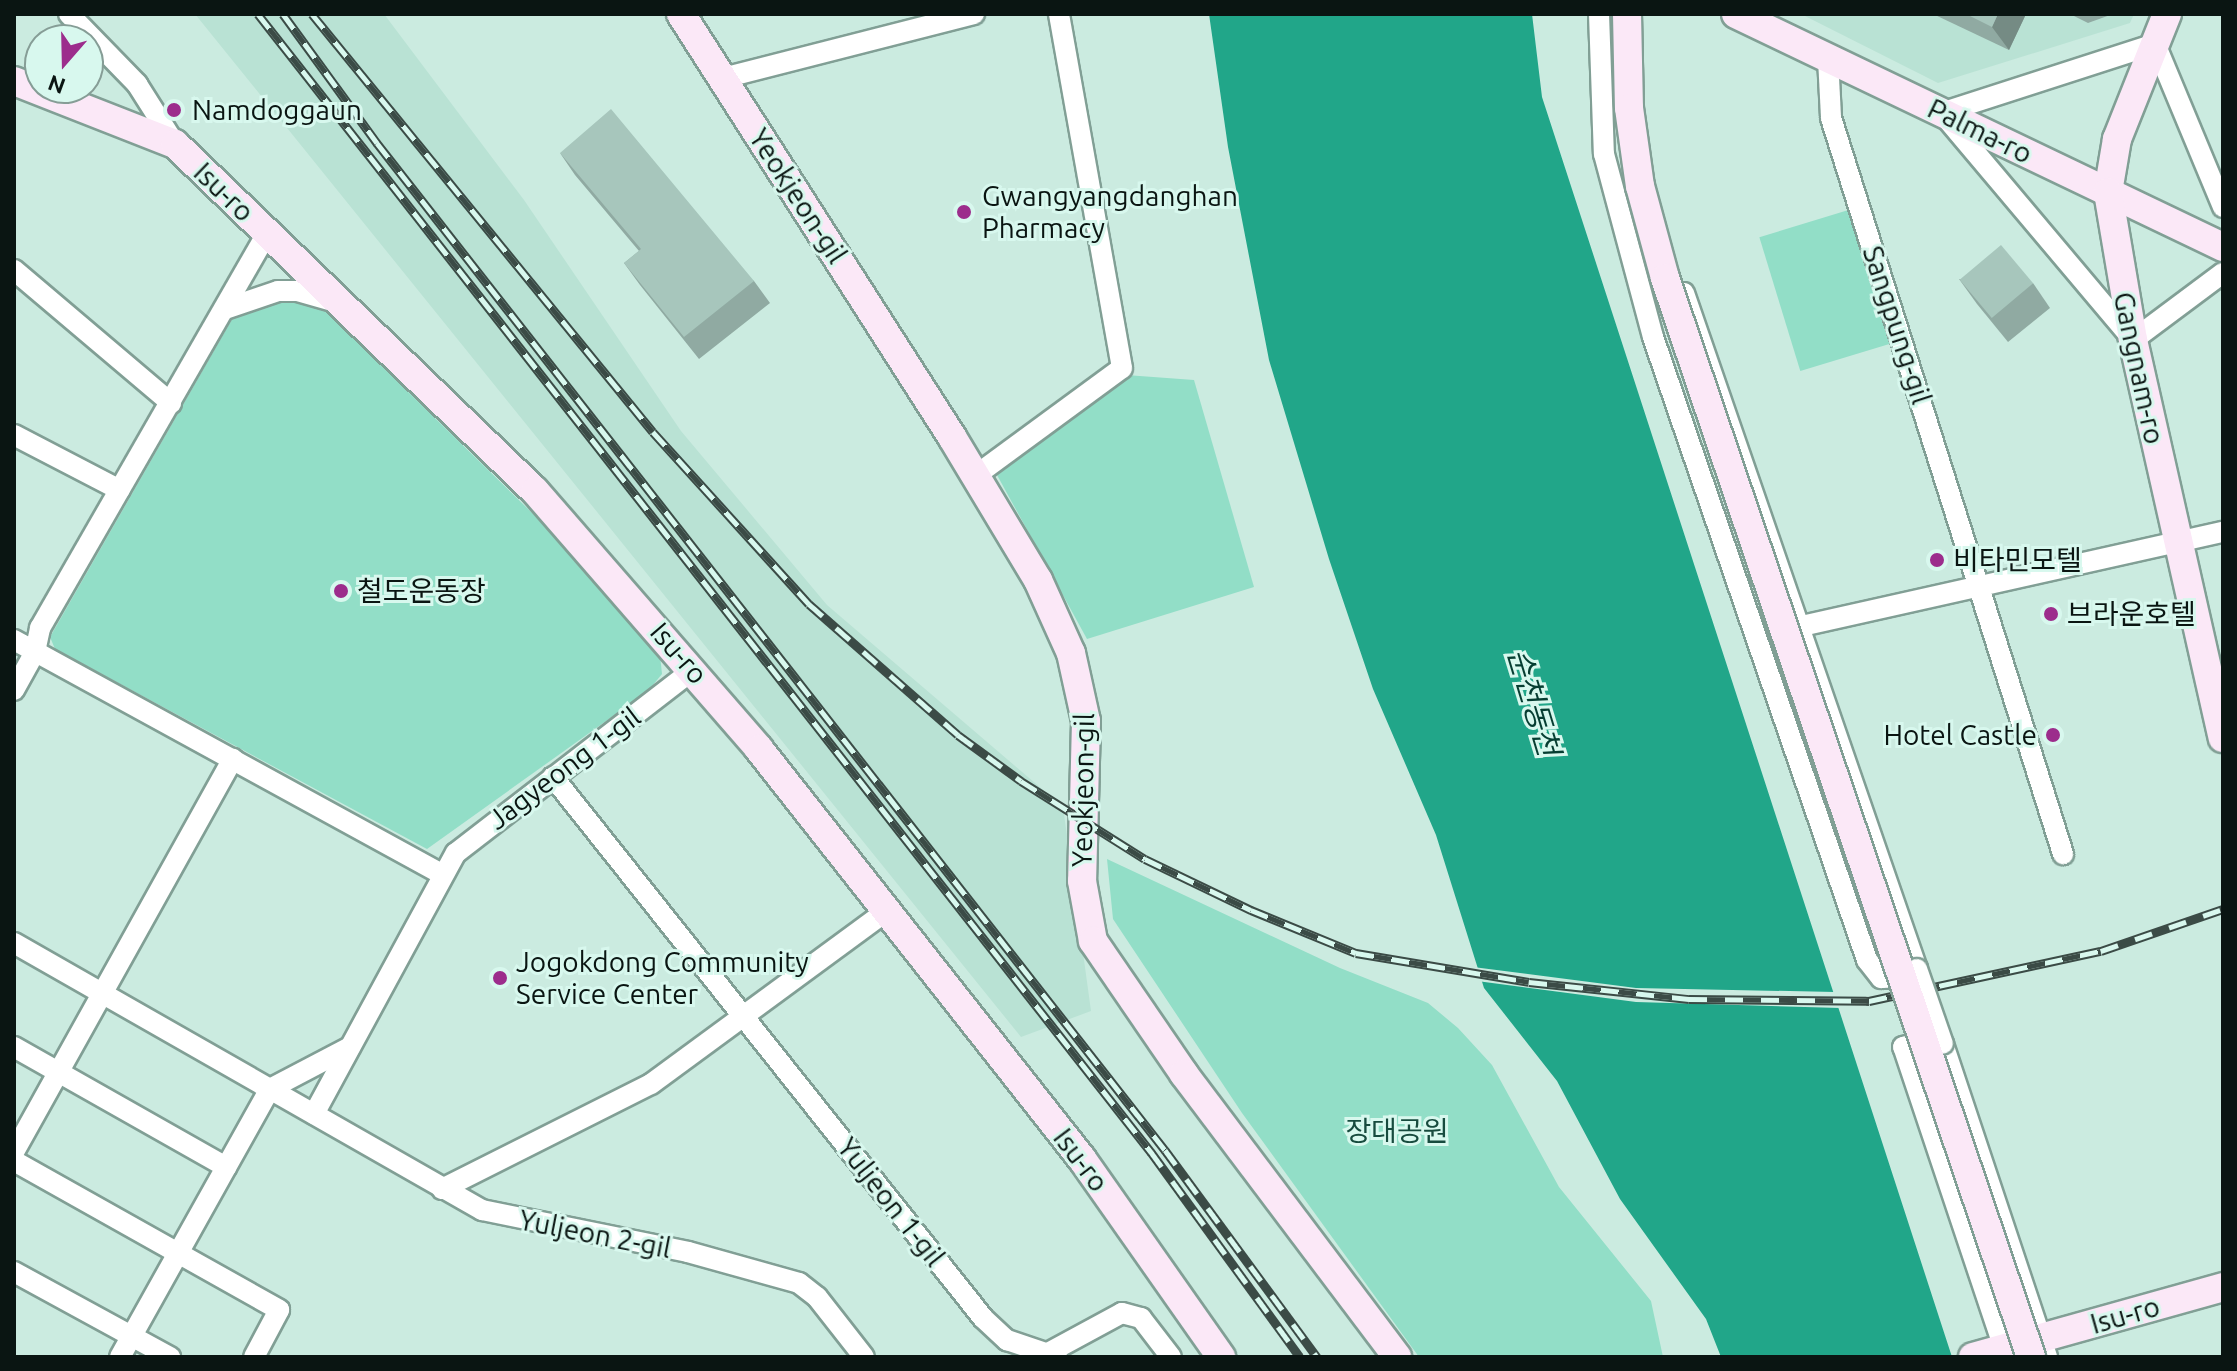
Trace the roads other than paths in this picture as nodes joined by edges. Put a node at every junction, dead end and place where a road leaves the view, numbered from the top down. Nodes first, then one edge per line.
1 (69, 14) edge
2 (681, 14) edge
3 (974, 14) edge
4 (1059, 14) edge
5 (1599, 14) edge
6 (1616, 14) edge
7 (1627, 14) edge
8 (1641, 14) edge
9 (1736, 14) edge
10 (2167, 14) edge
11 (2155, 44) junction
12 (1828, 58) junction
13 (723, 78) junction
14 (14, 81) edge
15 (1942, 113) junction
16 (175, 144) junction
17 (2108, 192) junction
18 (2223, 207) edge
19 (267, 234) junction
20 (2223, 247) edge
21 (14, 270) edge
22 (2223, 273) edge
23 (341, 304) junction
24 (225, 309) junction
25 (2133, 340) junction
26 (171, 403) junction
27 (14, 435) edge
28 (975, 476) junction
29 (120, 490) junction
30 (2223, 532) edge
31 (2177, 543) junction
32 (1981, 590) junction
33 (1799, 627) junction
34 (1757, 636) junction
35 (14, 640) edge
36 (35, 652) junction
37 (694, 669) junction
38 (14, 690) edge
39 (2223, 738) edge
40 (233, 759) junction
41 (553, 777) junction
42 (2063, 854) dead end
43 (442, 874) junction
44 (885, 912) junction
45 (14, 943) edge
46 (1917, 969) junction
47 (101, 990) junction
48 (748, 1016) junction
49 (1943, 1044) junction
50 (14, 1047) edge
51 (350, 1047) junction
52 (58, 1073) junction
53 (270, 1089) junction
54 (314, 1114) junction
55 (14, 1152) edge
56 (14, 1161) edge
57 (226, 1167) junction
58 (442, 1189) junction
59 (178, 1253) junction
60 (14, 1272) edge
61 (2223, 1287) edge
62 (132, 1336) junction
63 (2013, 1354) edge
64 (1053, 1355) edge
65 (120, 1357) edge
66 (170, 1357) edge
67 (254, 1357) edge
68 (864, 1357) edge
69 (1171, 1357) edge
70 (1221, 1357) edge
71 (1397, 1357) edge

1 - 16 street
2 - 13 main road, Yeokjeon-gil
3 - 13 street
4 - 28 street
5 - 34 street
6 - 63 main road
7 - 63 main road, bridge
8 - 33 street
9 - 12 main road, Palma-ro
10 - 11 main road, Gangnam-ro
11 - 15 street
11 - 17 main road, Gangnam-ro
11 - 18 street
12 - 15 main road, Palma-ro
12 - 32 street, Sangpung-gil
13 - 28 main road, Yeokjeon-gil
14 - 16 main road, Isu-ro
15 - 17 main road, Palma-ro
15 - 25 street
16 - 19 main road, Isu-ro
17 - 20 main road, Palma-ro
17 - 25 main road, Gangnam-ro
19 - 23 main road, Isu-ro
19 - 24 street
21 - 26 street
22 - 25 street
23 - 24 street
23 - 37 main road, Isu-ro
24 - 26 street
25 - 31 main road, Gangnam-ro
26 - 29 street
27 - 29 street
28 - 71 main road, Yeokjeon-gil
29 - 36 street
30 - 31 street
31 - 32 street
31 - 39 main road, Gangnam-ro
32 - 33 street
32 - 42 street, Sangpung-gil
33 - 34 street
33 - 46 street
34 - 46 street
35 - 36 street
36 - 38 street
36 - 40 street
37 - 41 street, Jagyeong 1-gil
37 - 44 main road, Isu-ro
40 - 43 street
40 - 47 street
41 - 43 street, Jagyeong 1-gil
41 - 48 street, Yuljeon 1-gil
43 - 51 street, Jagyeong 1-gil
44 - 48 street
44 - 70 main road, Isu-ro
45 - 47 street
46 - 49 street, bridge
47 - 52 street
47 - 53 street
48 - 58 street
48 - 64 street, Yuljeon 1-gil
49 - 63 street
49 - 63 street
50 - 52 street
51 - 53 street
51 - 54 street, Jagyeong 1-gil
52 - 55 street
52 - 57 street
53 - 54 street
53 - 57 street
54 - 58 street, Yuljeon 2-gil
56 - 59 street
57 - 59 street
58 - 68 street, Yuljeon 2-gil
59 - 62 street
59 - 67 street
60 - 62 street
61 - 63 main road, Isu-ro
62 - 65 street
62 - 66 street
64 - 69 street

